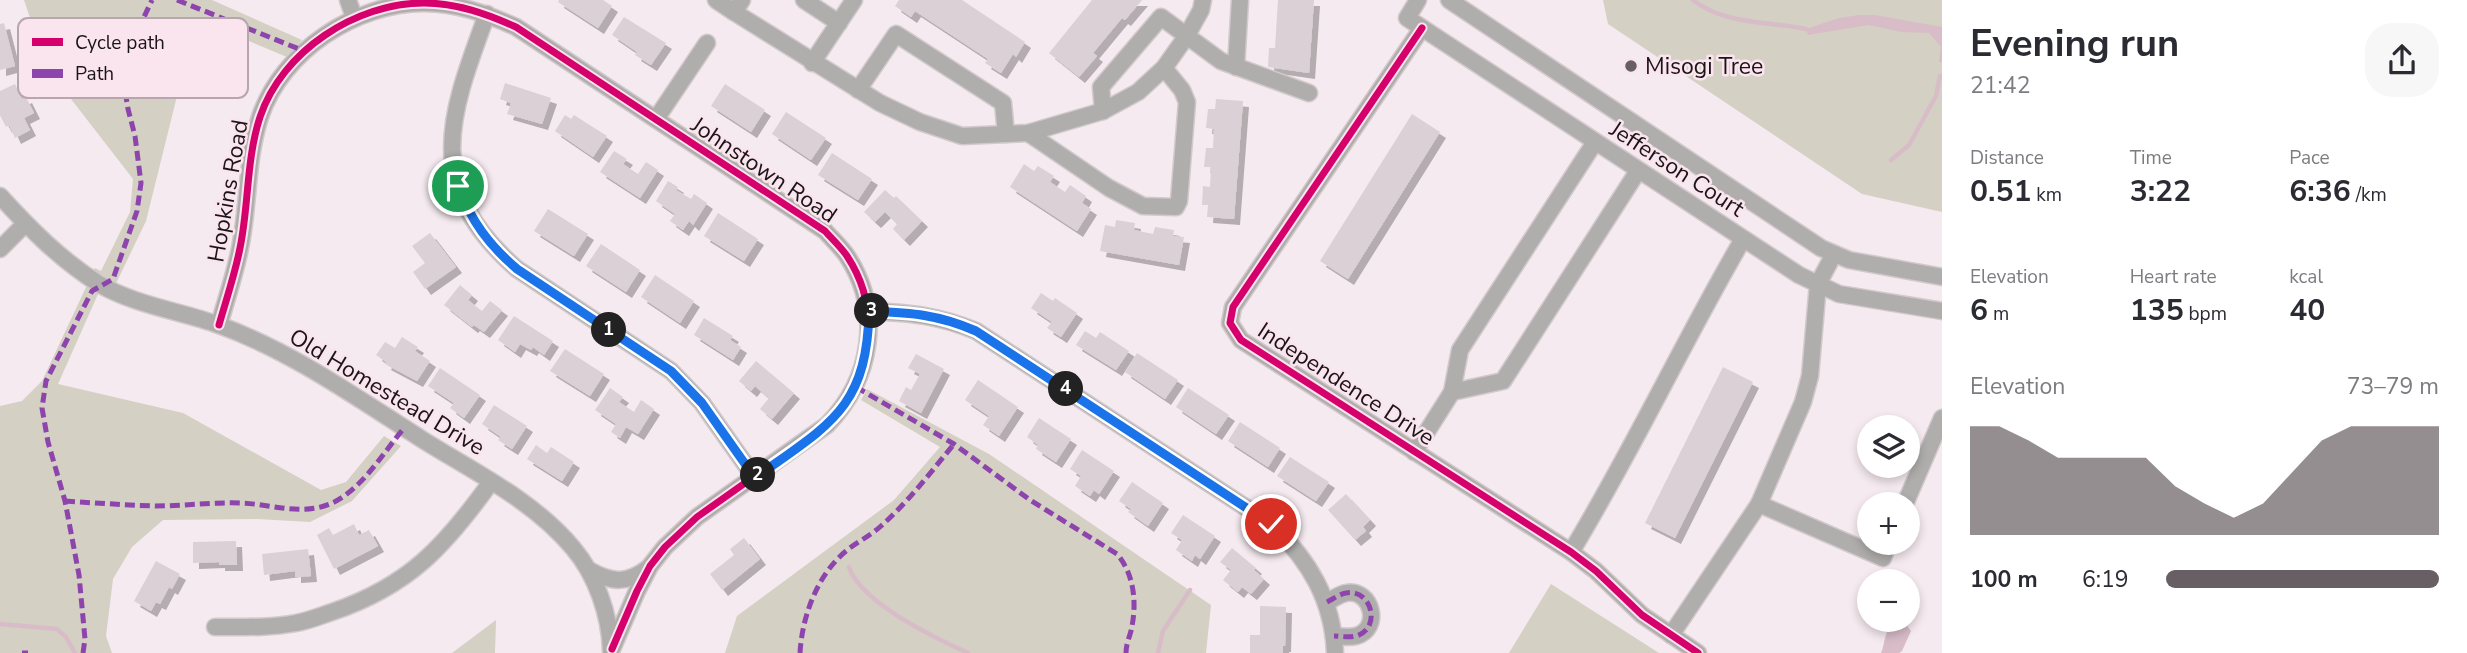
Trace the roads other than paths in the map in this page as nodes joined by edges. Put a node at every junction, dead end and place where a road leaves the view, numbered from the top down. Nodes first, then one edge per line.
1 (348, 0) edge
2 (716, 0) edge
3 (804, 0) edge
4 (854, 0) edge
5 (1203, 0) edge
6 (1240, 0) edge
7 (1418, 0) edge
8 (1449, 0) edge
9 (738, 6) edge
10 (487, 14) junction
11 (354, 17) junction
12 (839, 23) junction
13 (1422, 28) junction
14 (1186, 37) junction
15 (707, 43) dead end
16 (812, 63) junction
17 (1236, 67) junction
18 (1164, 68) junction
19 (858, 90) junction
20 (1309, 93) dead end
21 (1103, 111) junction
22 (656, 119) junction
23 (1028, 133) junction
24 (1006, 134) junction
25 (1595, 142) junction
26 (1638, 171) junction
27 (0, 196) edge
28 (25, 224) junction
29 (1743, 239) junction
30 (0, 249) edge
31 (1834, 254) junction
32 (1942, 277) edge
33 (1818, 284) junction
34 (869, 311) junction
35 (1942, 311) edge
36 (219, 325) junction
37 (1452, 392) junction
38 (1942, 418) edge
39 (1414, 452) junction
40 (755, 478) junction
41 (491, 482) junction
42 (1911, 492) edge
43 (1759, 504) junction
44 (1857, 547) edge
45 (1572, 552) junction
46 (650, 566) junction
47 (589, 570) junction
48 (1326, 602) junction
49 (215, 627) dead end
50 (1671, 635) junction
51 (1334, 645) edge
52 (611, 651) edge
53 (1698, 653) edge

1 - 11 street
2 - 9 street
3 - 12 street
4 - 12 street
5 - 14 street
6 - 17 street
7 - 13 street, Jefferson Court
8 - 31 street
9 - 16 street
10 - 11 street, Johnstown Road
10 - 22 street, Johnstown Road
10 - 40 street
11 - 36 street, Hopkins Road
12 - 16 street
13 - 25 street, Jefferson Court
13 - 39 street, Independence Drive
14 - 17 street
14 - 18 street
14 - 21 street
15 - 22 street
16 - 19 street
17 - 20 street
18 - 21 street
18 - 23 street
19 - 24 street
19 - 24 street
21 - 23 street
22 - 34 street, Johnstown Road
23 - 24 street
25 - 26 street, Jefferson Court
25 - 37 street
26 - 29 street, Jefferson Court
26 - 37 street
27 - 28 street, Old Homestead Drive
28 - 30 street
28 - 36 street, Old Homestead Drive
29 - 33 street, Jefferson Court
29 - 45 street
31 - 32 street
31 - 33 street
33 - 35 street, Jefferson Court
33 - 43 street
34 - 40 street, Johnstown Road
34 - 48 street
36 - 41 street, Old Homestead Drive
37 - 39 street
38 - 42 street
39 - 45 street, Independence Drive
40 - 46 street, Johnstown Road
41 - 47 street, Old Homestead Drive
41 - 49 street
43 - 44 street
43 - 50 street
45 - 50 street, Independence Drive
46 - 47 street
46 - 52 street, Johnstown Road
47 - 52 street, Old Homestead Drive
48 - 51 street
48 - 51 street
50 - 53 street, Independence Drive

